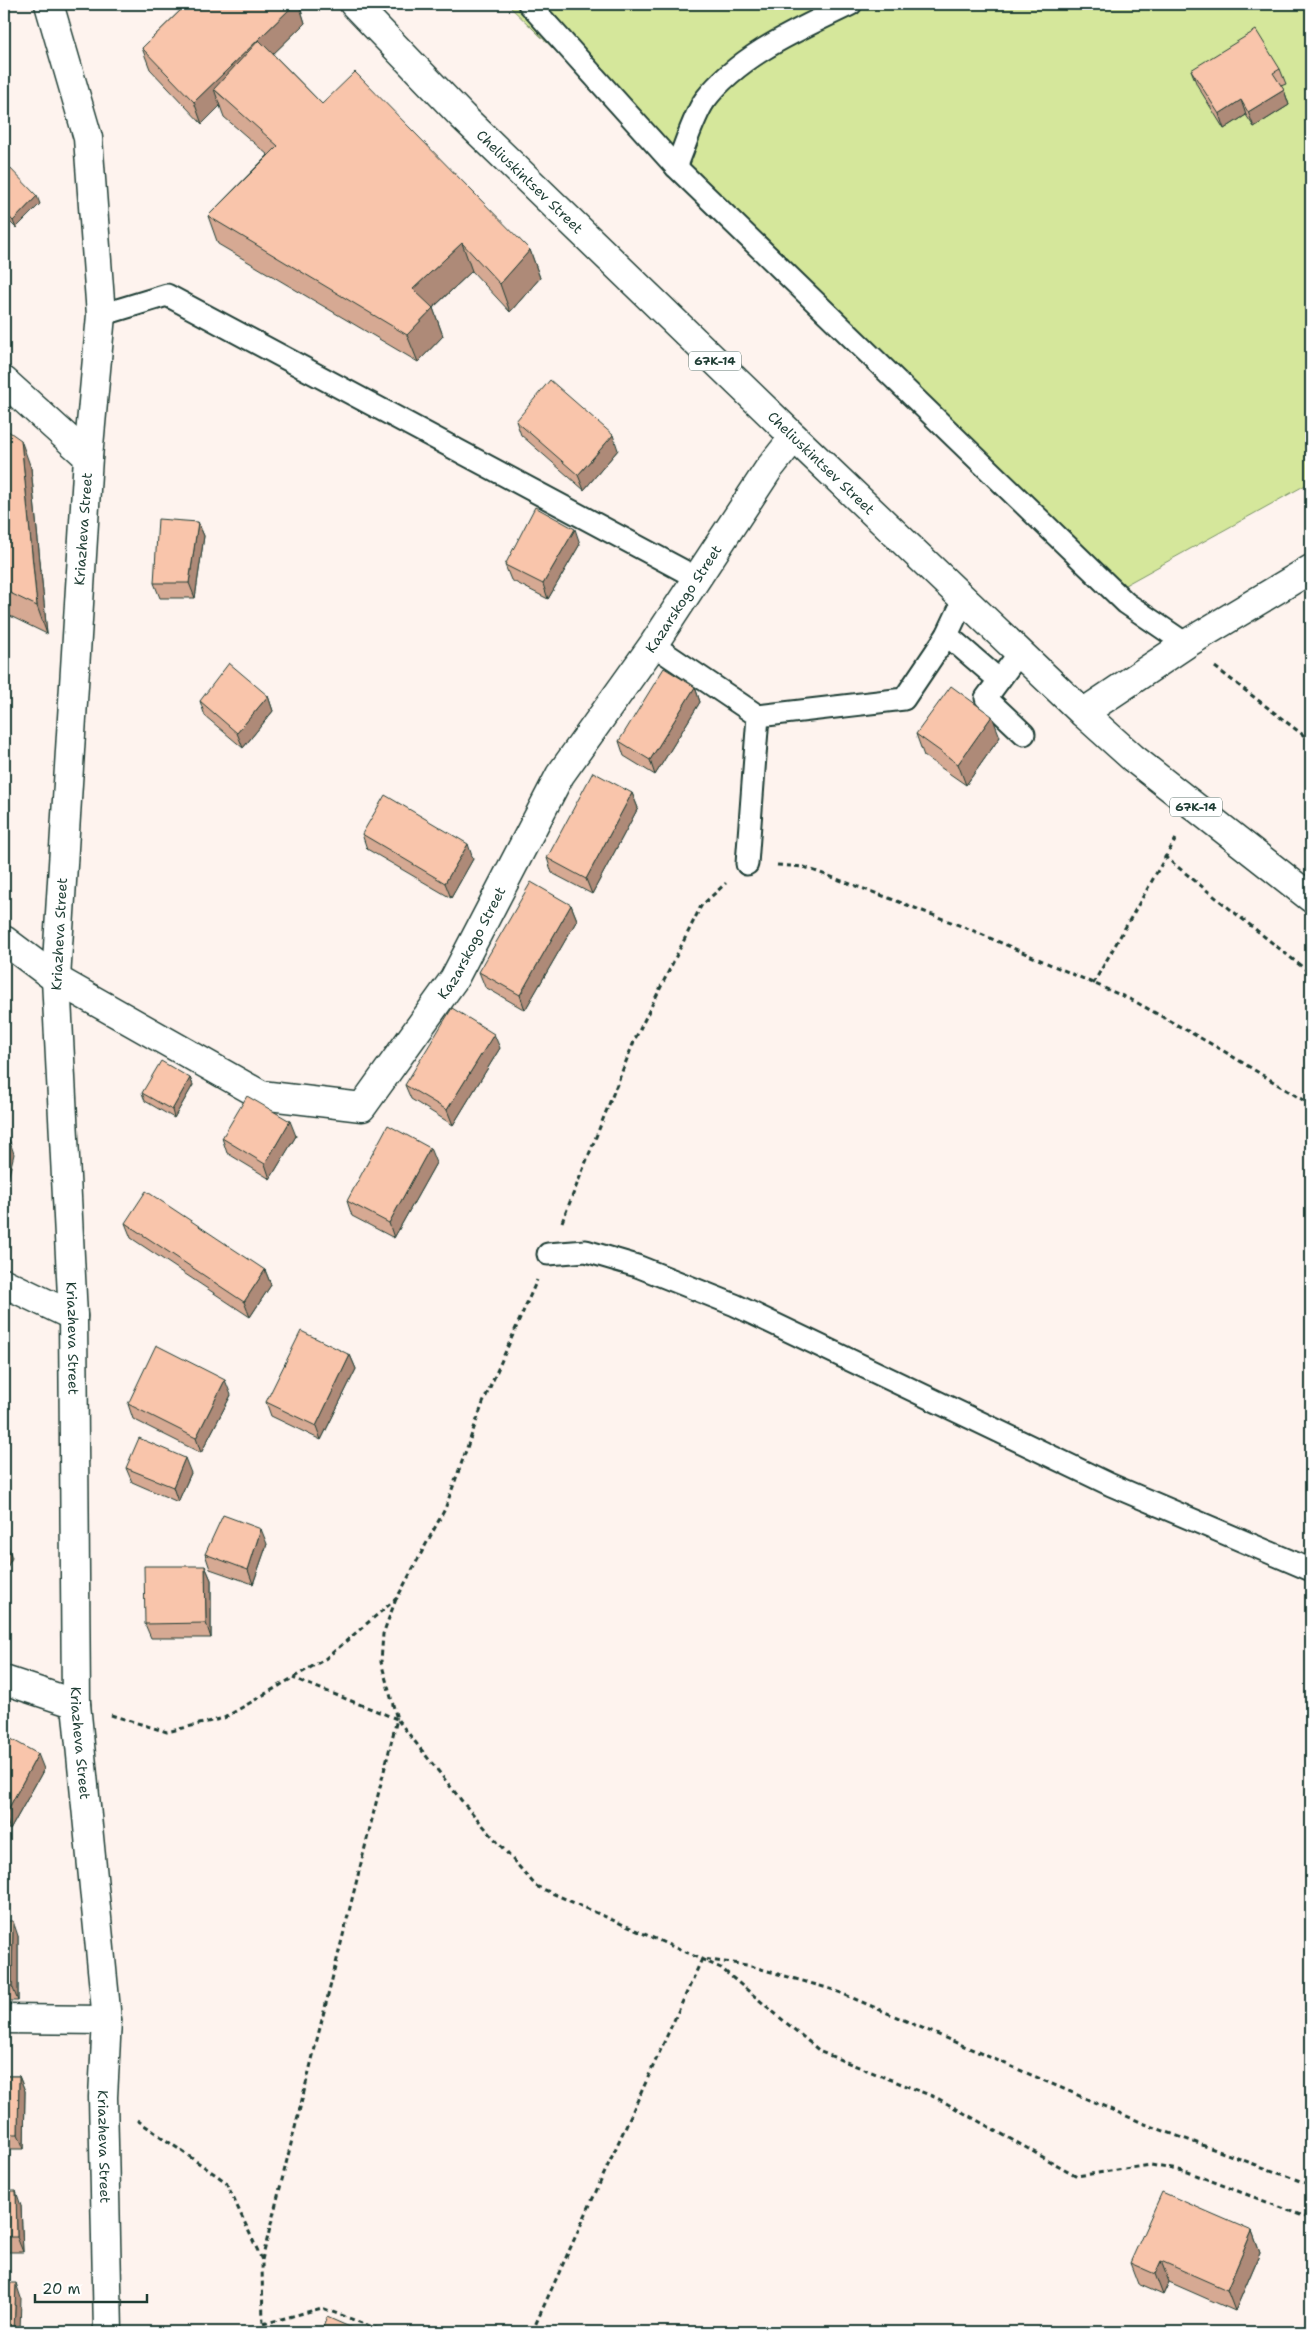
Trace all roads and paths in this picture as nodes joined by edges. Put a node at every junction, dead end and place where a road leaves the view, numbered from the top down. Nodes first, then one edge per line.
1 (49, 4) edge
2 (354, 4) edge
3 (529, 4) edge
4 (851, 4) edge
5 (676, 167) junction
6 (101, 315) junction
7 (4, 381) edge
8 (794, 438) junction
9 (88, 457) junction
10 (1311, 569) edge
11 (697, 578) junction
12 (964, 598) junction
13 (947, 635) junction
14 (1186, 644) junction
15 (653, 645) junction
16 (1020, 652) junction
17 (999, 680) junction
18 (1083, 713) junction
19 (758, 716) junction
20 (1024, 734) dead end
21 (1311, 741) edge
22 (1197, 807) junction
23 (1164, 856) junction
24 (747, 864) junction
25 (1311, 898) edge
26 (4, 940) edge
27 (1311, 974) edge
28 (56, 979) junction
29 (1093, 984) junction
30 (1311, 1106) edge
31 (548, 1254) junction
32 (4, 1283) edge
33 (72, 1316) junction
34 (1311, 1570) edge
35 (397, 1598) junction
36 (292, 1678) junction
37 (4, 1680) edge
38 (76, 1704) junction
39 (397, 1719) junction
40 (702, 1959) junction
41 (4, 2018) edge
42 (107, 2020) junction
43 (103, 2097) junction
44 (1311, 2185) edge
45 (1311, 2219) edge
46 (262, 2260) junction
47 (263, 2324) junction
48 (108, 2332) edge
49 (263, 2332) edge
50 (386, 2332) edge
51 (532, 2332) edge

1 - 6 street
2 - 8 street, Cheliuskintsev Street / 67К-14
3 - 5 lane
4 - 5 lane
5 - 14 lane
6 - 9 street
6 - 11 lane
7 - 9 street, Kriazheva Street
8 - 11 street, Kazarskogo Street
8 - 12 street, Cheliuskintsev Street / 67К-14
9 - 28 street, Kriazheva Street
10 - 14 street
11 - 15 street, Kazarskogo Street
12 - 13 lane
12 - 16 street, Cheliuskintsev Street / 67К-14
13 - 17 lane
13 - 19 lane
14 - 18 street
14 - 21 path
15 - 19 lane
15 - 28 street, Kazarskogo Street
16 - 17 lane
16 - 18 street, Cheliuskintsev Street / 67К-14
17 - 20 lane
18 - 22 street, Cheliuskintsev Street / 67К-14
19 - 24 lane
22 - 23 path
22 - 25 street, Cheliuskintsev Street / 67К-14
23 - 27 path
23 - 29 path
24 - 29 path
24 - 31 path
26 - 28 street, Kazarskogo Street
28 - 33 street, Kriazheva Street
29 - 30 path
31 - 34 lane
31 - 35 path
32 - 33 street
33 - 38 street, Kriazheva Street
35 - 36 path
35 - 39 path
36 - 38 path
36 - 39 path
37 - 38 street
38 - 42 street, Kriazheva Street
39 - 40 path
39 - 46 path
40 - 44 path
40 - 45 path
40 - 51 path
41 - 42 street
42 - 43 street, Kriazheva Street
43 - 46 path
43 - 48 street, Kriazheva Street
46 - 47 path
47 - 49 path
47 - 50 path

